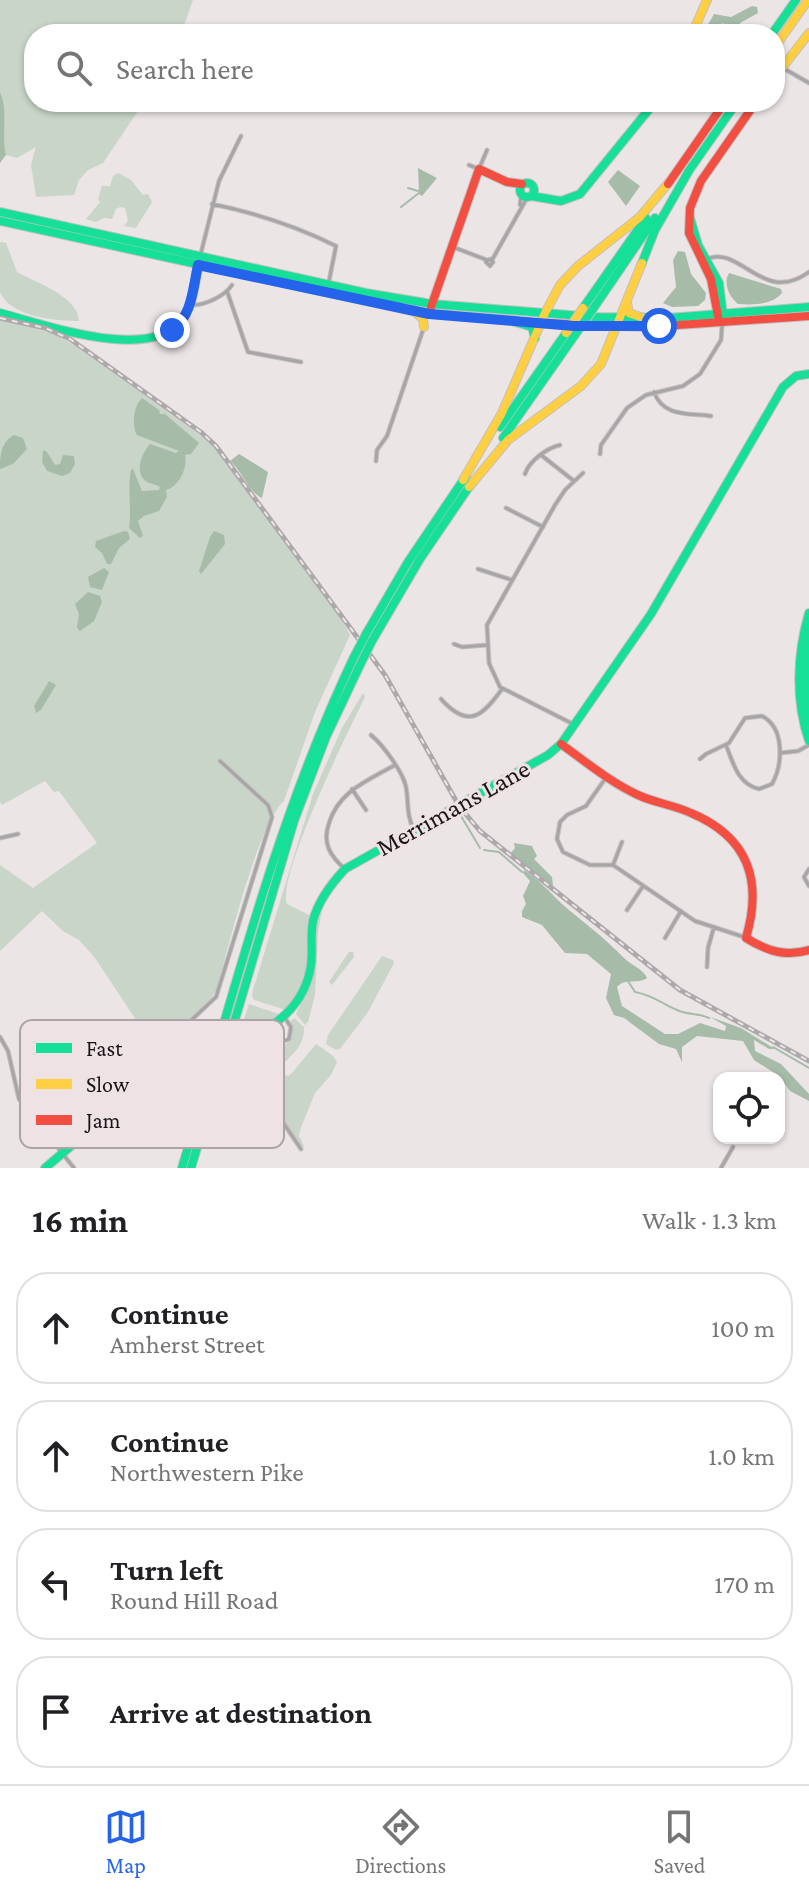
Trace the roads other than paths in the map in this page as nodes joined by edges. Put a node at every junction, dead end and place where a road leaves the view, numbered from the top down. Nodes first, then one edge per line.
1 (707, 0) edge
2 (796, 0) edge
3 (808, 0) edge
4 (696, 24) edge
5 (779, 24) edge
6 (785, 33) edge
7 (809, 33) edge
8 (785, 65) edge
9 (785, 69) edge
10 (809, 83) edge
11 (647, 112) edge
12 (718, 112) edge
13 (730, 112) edge
14 (749, 112) edge
15 (241, 136) dead end
16 (487, 150) dead end
17 (474, 167) junction
18 (690, 169) junction
19 (670, 181) junction
20 (526, 192) junction
21 (212, 204) junction
22 (0, 212) edge
23 (0, 221) edge
24 (451, 246) junction
25 (199, 261) junction
26 (705, 261) junction
27 (809, 272) edge
28 (232, 285) dead end
29 (328, 285) junction
30 (227, 291) junction
31 (318, 291) junction
32 (627, 302) junction
33 (432, 304) junction
34 (189, 305) junction
35 (809, 307) edge
36 (588, 308) junction
37 (415, 312) junction
38 (0, 313) edge
39 (545, 313) junction
40 (429, 314) junction
41 (720, 316) junction
42 (809, 316) edge
43 (643, 318) junction
44 (512, 321) junction
45 (619, 322) junction
46 (542, 323) junction
47 (424, 327) junction
48 (534, 342) junction
49 (301, 362) dead end
50 (809, 374) edge
51 (654, 392) junction
52 (711, 416) dead end
53 (560, 445) dead end
54 (600, 454) dead end
55 (541, 455) junction
56 (376, 461) dead end
57 (583, 473) dead end
58 (525, 474) dead end
59 (574, 481) junction
60 (466, 484) junction
61 (506, 508) dead end
62 (543, 527) junction
63 (478, 569) dead end
64 (512, 580) junction
65 (809, 613) edge
66 (809, 631) edge
67 (454, 644) dead end
68 (487, 645) junction
69 (357, 661) junction
70 (806, 669) edge
71 (502, 689) junction
72 (441, 699) dead end
73 (574, 725) junction
74 (809, 729) edge
75 (371, 735) dead end
76 (809, 743) edge
77 (561, 744) junction
78 (726, 745) junction
79 (780, 753) junction
80 (700, 759) dead end
81 (220, 761) dead end
82 (395, 765) junction
83 (607, 776) junction
84 (352, 789) junction
85 (366, 810) dead end
86 (414, 830) junction
87 (18, 834) dead end
88 (0, 838) edge
89 (622, 842) dead end
90 (613, 865) junction
91 (345, 869) junction
92 (809, 869) edge
93 (643, 886) junction
94 (809, 886) edge
95 (627, 910) dead end
96 (681, 911) junction
97 (714, 927) junction
98 (665, 938) dead end
99 (746, 938) junction
100 (809, 950) edge
101 (707, 967) dead end
102 (285, 1018) junction
103 (191, 1020) edge
104 (226, 1020) edge
105 (235, 1020) edge
106 (282, 1020) edge
107 (0, 1037) edge
108 (284, 1041) edge
109 (20, 1100) edge
110 (284, 1124) edge
111 (733, 1147) dead end
112 (59, 1148) edge
113 (69, 1148) edge
114 (188, 1148) edge
115 (197, 1148) edge
116 (301, 1149) dead end
117 (63, 1153) junction
118 (45, 1168) edge
119 (74, 1168) edge
120 (182, 1168) edge
121 (191, 1168) edge
122 (721, 1168) edge

1 - 4 main road
2 - 5 main road
3 - 6 main road
7 - 8 main road
9 - 10 street
11 - 20 main road
12 - 19 main road
13 - 18 main road
14 - 26 main road
15 - 21 street
16 - 17 street
17 - 20 main road
17 - 24 main road
18 - 32 main road
18 - 36 main road
19 - 36 main road
19 - 39 main road
20 - 24 street
21 - 25 street
21 - 29 street
22 - 25 main road
23 - 25 main road
24 - 33 main road
25 - 29 main road
25 - 31 main road
25 - 34 main road
26 - 27 street
26 - 41 main road
28 - 30 street
29 - 31 main road
29 - 33 main road
30 - 34 street
30 - 49 street
31 - 37 main road
32 - 43 main road
32 - 45 main road
33 - 39 main road
33 - 40 main road
34 - 38 main road
35 - 41 main road
36 - 60 main road, bridge
37 - 40 main road
37 - 47 main road
39 - 45 main road
39 - 46 main road
40 - 44 main road
40 - 47 street
41 - 42 main road
41 - 43 main road
41 - 45 main road
41 - 51 street
43 - 45 main road
44 - 46 main road
44 - 48 main road
45 - 46 main road
45 - 60 main road
46 - 48 main road
47 - 56 street
48 - 60 main road
50 - 73 main road, Merrimans Lane
51 - 52 street
51 - 54 street
53 - 55 street
55 - 58 street
55 - 59 street
57 - 59 street
59 - 62 street
60 - 69 main road, bridge
61 - 62 street
62 - 64 street
63 - 64 street
64 - 68 street
65 - 70 main road
66 - 70 main road
67 - 68 street
68 - 71 street
69 - 104 main road
69 - 105 main road
70 - 74 main road
70 - 76 main road
71 - 72 street
71 - 73 street
73 - 77 main road, Merrimans Lane
75 - 82 street
76 - 79 street
77 - 83 main road
77 - 86 main road, Merrimans Lane
78 - 79 street
78 - 79 street
78 - 80 street
81 - 103 street
82 - 84 street
82 - 86 street
83 - 90 street
83 - 99 main road
84 - 85 street
84 - 91 street
86 - 91 main road, Merrimans Lane
87 - 88 street
89 - 90 street
90 - 93 street
91 - 102 main road, Merrimans Lane
92 - 94 street
93 - 95 street
93 - 96 street
96 - 97 street
96 - 98 street
97 - 99 street
97 - 101 street
99 - 100 main road
102 - 106 main road, Merrimans Lane, bridge
102 - 108 street
107 - 109 street
110 - 116 street
111 - 122 street
112 - 117 street
113 - 117 main road, Merrimans Lane
114 - 120 main road
115 - 121 main road
117 - 118 main road, Merrimans Lane
117 - 119 street

